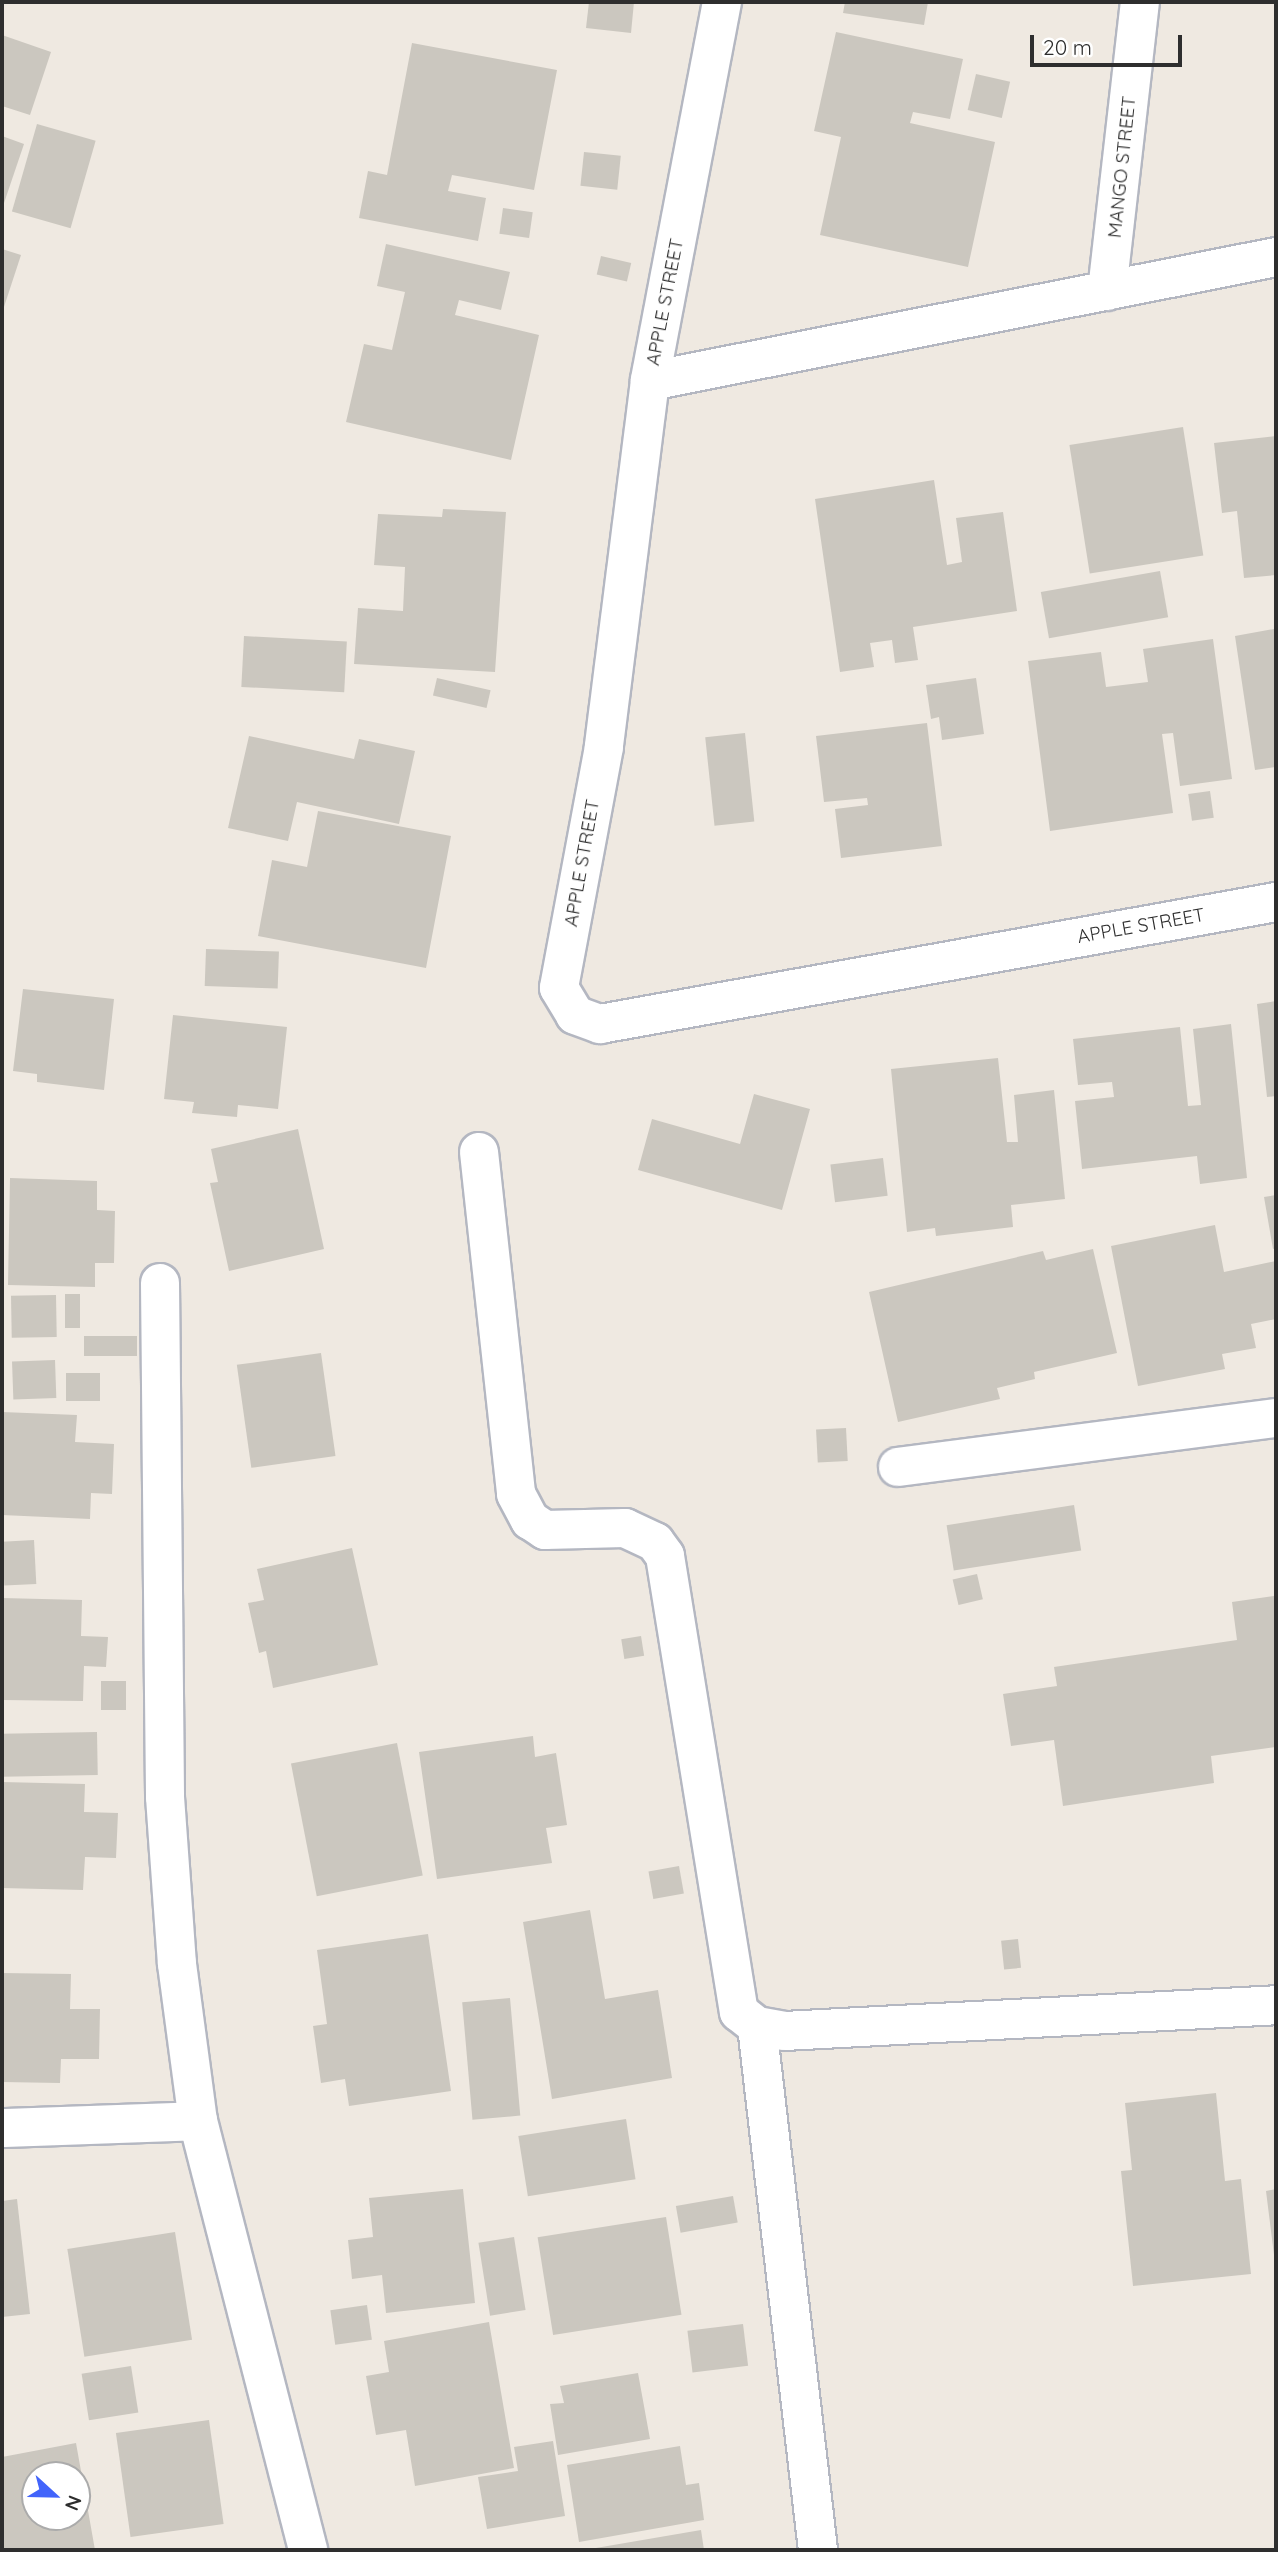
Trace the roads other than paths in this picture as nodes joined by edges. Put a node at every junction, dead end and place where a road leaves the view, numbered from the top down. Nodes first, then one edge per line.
1 (722, 2) edge
2 (1140, 2) edge
3 (1276, 257) edge
4 (1107, 291) junction
5 (650, 381) junction
6 (1276, 902) edge
7 (479, 1152) dead end
8 (160, 1283) dead end
9 (1276, 1418) edge
10 (898, 1467) dead end
11 (1276, 2006) edge
12 (757, 2026) junction
13 (198, 2121) junction
14 (2, 2128) edge
15 (308, 2550) edge
16 (818, 2550) edge

1 - 5 street, APPLE STREET
2 - 4 street, MANGO STREET
3 - 4 street
4 - 5 street
5 - 6 street, APPLE STREET
7 - 12 street
8 - 13 street
9 - 10 street
11 - 12 street
12 - 16 street
13 - 14 street
13 - 15 street

